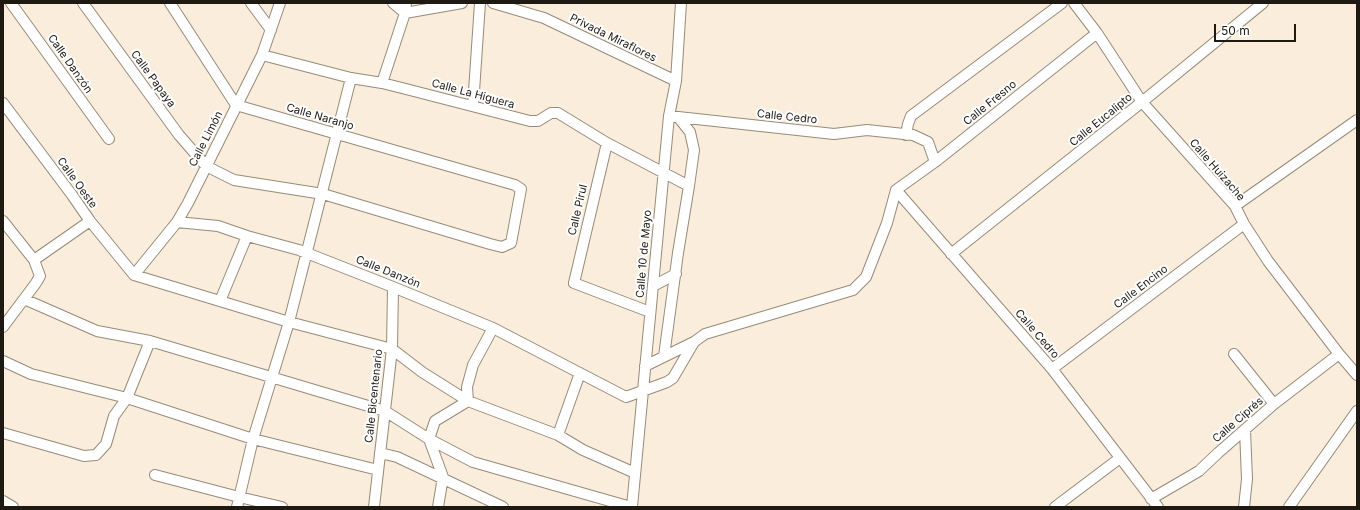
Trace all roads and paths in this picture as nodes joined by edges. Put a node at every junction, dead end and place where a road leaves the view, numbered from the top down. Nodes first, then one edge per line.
1 (11, 3) edge
2 (83, 3) edge
3 (170, 3) edge
4 (251, 3) edge
5 (280, 3) edge
6 (393, 3) edge
7 (462, 3) edge
8 (480, 3) edge
9 (492, 3) edge
10 (681, 3) edge
11 (1062, 3) edge
12 (1074, 3) edge
13 (1263, 3) edge
14 (406, 8) edge
15 (271, 30) junction
16 (1097, 33) junction
17 (262, 55) junction
18 (351, 78) junction
19 (676, 81) junction
20 (382, 83) junction
21 (1142, 102) junction
22 (3, 103) edge
23 (236, 105) junction
24 (473, 106) junction
25 (674, 116) junction
26 (1357, 120) edge
27 (337, 134) junction
28 (906, 134) junction
29 (109, 139) dead end
30 (607, 143) junction
31 (935, 162) junction
32 (206, 166) junction
33 (664, 172) junction
34 (689, 186) junction
35 (896, 190) junction
36 (322, 194) junction
37 (1234, 206) junction
38 (3, 221) edge
39 (90, 221) junction
40 (177, 222) junction
41 (1244, 224) junction
42 (247, 236) junction
43 (306, 253) junction
44 (952, 254) junction
45 (34, 260) junction
46 (676, 274) junction
47 (134, 276) junction
48 (653, 286) junction
49 (393, 287) junction
50 (24, 299) junction
51 (220, 301) junction
52 (650, 312) junction
53 (289, 322) junction
54 (3, 327) edge
55 (492, 328) junction
56 (150, 341) junction
57 (694, 342) junction
58 (392, 349) junction
59 (1234, 354) dead end
60 (1339, 354) junction
61 (664, 356) junction
62 (3, 361) edge
63 (645, 366) junction
64 (1052, 369) junction
65 (580, 373) junction
66 (1357, 375) edge
67 (272, 378) junction
68 (643, 392) junction
69 (127, 398) junction
70 (468, 400) junction
71 (1274, 404) junction
72 (385, 411) junction
73 (1357, 411) edge
74 (1245, 430) junction
75 (3, 433) edge
76 (558, 435) junction
77 (253, 439) junction
78 (429, 439) junction
79 (380, 454) junction
80 (1120, 458) junction
81 (378, 470) junction
82 (635, 473) junction
83 (155, 475) dead end
84 (443, 477) junction
85 (3, 501) edge
86 (238, 502) edge
87 (1155, 503) edge
88 (13, 507) edge
89 (282, 507) edge
90 (374, 507) edge
91 (438, 507) edge
92 (502, 507) edge
93 (631, 507) edge
94 (1055, 507) edge
95 (1244, 507) edge
96 (1289, 507) edge

1 - 29 street, Calle Danzón
2 - 32 street, Calle Papaya
3 - 23 street
4 - 15 street
5 - 15 street, Calle Limón
6 - 14 street
7 - 14 street
8 - 24 street
9 - 19 street, Privada Miraflores
10 - 19 street, Calle 10 de Mayo
11 - 28 street
12 - 16 street, Calle Huizache
13 - 21 street, Calle Eucalipto
14 - 20 street
15 - 17 street, Calle Limón
16 - 21 street, Calle Huizache
16 - 31 street, Calle Fresno
17 - 18 street, Calle La Higuera
17 - 23 street, Calle Limón
18 - 20 street, Calle La Higuera
18 - 27 street
19 - 25 street, Calle 10 de Mayo
20 - 24 street, Calle La Higuera
21 - 37 street, Calle Huizache
21 - 44 street, Calle Eucalipto
22 - 39 street, Calle Oeste
23 - 27 street, Calle Naranjo
23 - 32 street, Calle Limón
24 - 30 street, Calle La Higuera
25 - 28 street, Calle Cedro
25 - 33 street, Calle 10 de Mayo
25 - 34 street
26 - 37 street
27 - 36 street
27 - 36 street, Calle Naranjo
28 - 31 street, Calle Cedro
30 - 33 street, Calle La Higuera
30 - 52 street, Calle Pirul
31 - 35 street, Calle Fresno
32 - 36 street
32 - 40 street, Calle Limón
33 - 34 street, Calle La Higuera
33 - 48 street, Calle 10 de Mayo
34 - 46 street
35 - 44 street, Calle Cedro
35 - 57 street
36 - 43 street
37 - 41 street, Calle Huizache
38 - 45 street
39 - 45 street
39 - 47 street, Calle Oeste
40 - 42 street, Calle Danzón
40 - 47 street, Calle Limón
41 - 60 street, Calle Huizache
41 - 64 street, Calle Encino
42 - 43 street, Calle Danzón
42 - 51 street
43 - 49 street, Calle Danzón
43 - 53 street
44 - 64 street, Calle Cedro
45 - 50 street
46 - 48 street
46 - 61 street
47 - 51 street
48 - 52 street, Calle 10 de Mayo
49 - 55 street, Calle Danzón
49 - 58 street, Calle Bicentenario
50 - 54 street
50 - 56 street
51 - 53 street
52 - 63 street, Calle 10 de Mayo
53 - 58 street
53 - 67 street
55 - 65 street, Calle Danzón
55 - 70 street
56 - 67 street
56 - 69 street
57 - 61 street
57 - 68 street, Calle Danzón
58 - 70 street
58 - 72 street, Calle Bicentenario
59 - 71 street
60 - 66 street, Calle Huizache
60 - 71 street, Calle Ciprés
61 - 63 street
62 - 69 street
63 - 68 street, Calle 10 de Mayo
64 - 80 street, Calle Cedro
65 - 68 street, Calle Danzón
65 - 76 street
67 - 72 street
67 - 77 street
68 - 82 street, Calle 10 de Mayo
69 - 75 street
69 - 77 street
70 - 76 street
70 - 78 street
71 - 74 street, Calle Ciprés
72 - 78 street
72 - 79 street, Calle Bicentenario
73 - 96 street
74 - 87 street, Calle Ciprés
74 - 95 street
76 - 82 street
77 - 81 street
77 - 86 street
78 - 84 street
78 - 93 street
79 - 81 street, Calle Bicentenario
79 - 84 street
80 - 87 street, Calle Cedro
80 - 94 street
81 - 90 street, Calle Bicentenario
82 - 93 street, Calle 10 de Mayo
83 - 86 street
84 - 91 street
84 - 92 street
85 - 88 street
86 - 89 street

